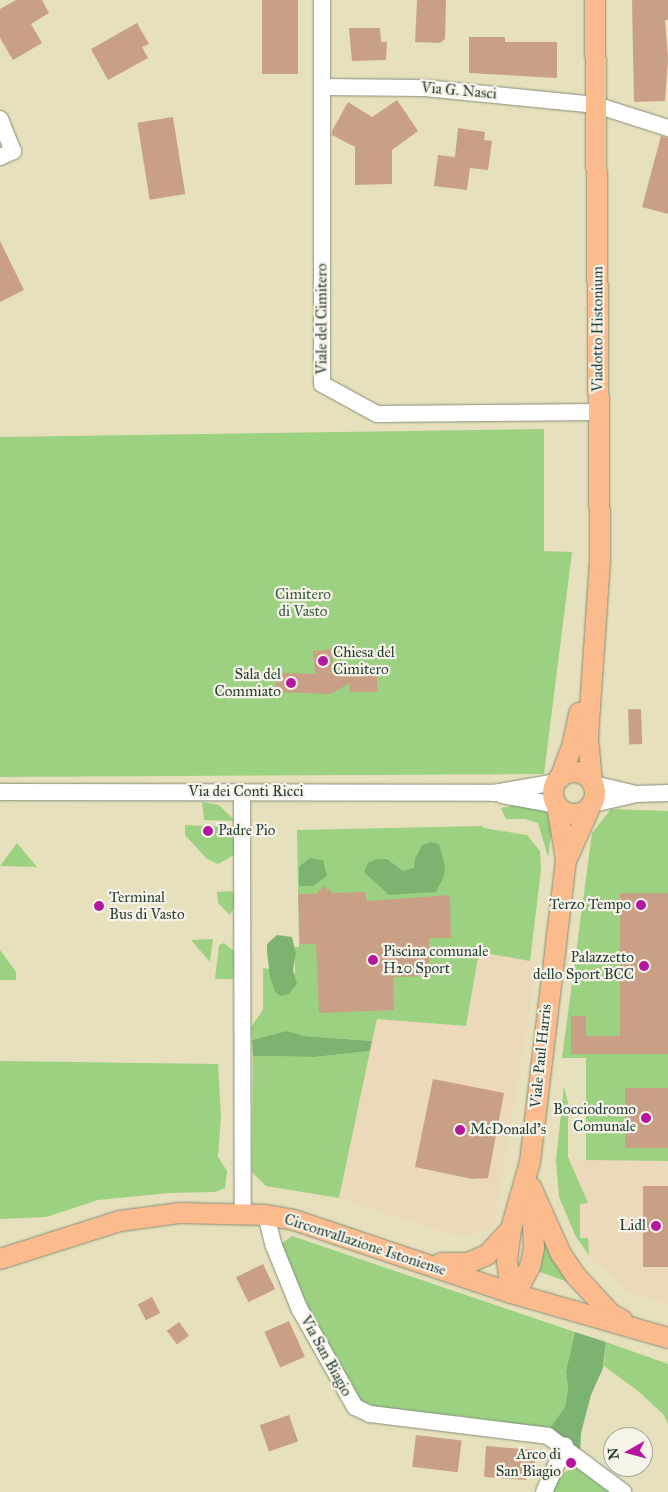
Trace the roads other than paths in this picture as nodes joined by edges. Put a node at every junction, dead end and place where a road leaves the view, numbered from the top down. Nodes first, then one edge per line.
1 (322, 0) edge
2 (595, 0) edge
3 (322, 87) junction
4 (596, 105) junction
5 (0, 119) edge
6 (668, 128) edge
7 (0, 157) edge
8 (599, 412) junction
9 (592, 658) junction
10 (558, 780) junction
11 (592, 783) junction
12 (0, 792) edge
13 (242, 792) junction
14 (493, 793) junction
15 (668, 793) edge
16 (637, 794) junction
17 (557, 806) junction
18 (591, 806) junction
19 (566, 861) junction
20 (530, 1162) junction
21 (531, 1187) junction
22 (243, 1213) junction
23 (266, 1215) junction
24 (511, 1230) junction
25 (410, 1258) junction
26 (0, 1260) edge
27 (511, 1293) junction
28 (636, 1329) junction
29 (668, 1338) edge
30 (565, 1446) junction
31 (544, 1492) edge
32 (623, 1492) edge

1 - 3 street, Viale del Cimitero
2 - 4 main road, Viadotto Histonium
3 - 4 street, Via G. Nasci
3 - 8 street, Viale del Cimitero
4 - 6 street, Via G. Nasci
4 - 8 main road, Viadotto Histonium
5 - 7 street
8 - 9 main road, Viadotto Histonium
9 - 10 main road, Viadotto Histonium
9 - 11 main road, Viadotto Histonium
10 - 11 main road
10 - 14 street, Via dei Conti Ricci
10 - 17 main road
11 - 16 street
11 - 18 main road
12 - 13 street, Via dei Conti Ricci
13 - 14 street, Via dei Conti Ricci
13 - 22 street
14 - 17 street, Via dei Conti Ricci
15 - 16 street
16 - 18 street
17 - 18 main road
17 - 19 main road, Viale Paul Harris
18 - 19 main road, Viale Paul Harris
19 - 20 main road, Viale Paul Harris
20 - 21 main road, Viale Paul Harris
20 - 24 main road, Viale Paul Harris
21 - 27 main road, Viale Paul Harris
21 - 28 main road, Viale Paul Harris
22 - 23 main road, Circonvallazione Istoniense
22 - 26 main road, Circonvallazione Istoniense
23 - 25 main road, Circonvallazione Istoniense
23 - 30 street, Via San Biagio
24 - 25 main road, Viale Paul Harris
24 - 27 main road, Viale Paul Harris
25 - 27 main road, Circonvallazione Istoniense
27 - 28 main road, Circonvallazione Istoniense
28 - 29 main road, Circonvallazione Istoniense
30 - 31 street
30 - 32 street, Via San Biagio

